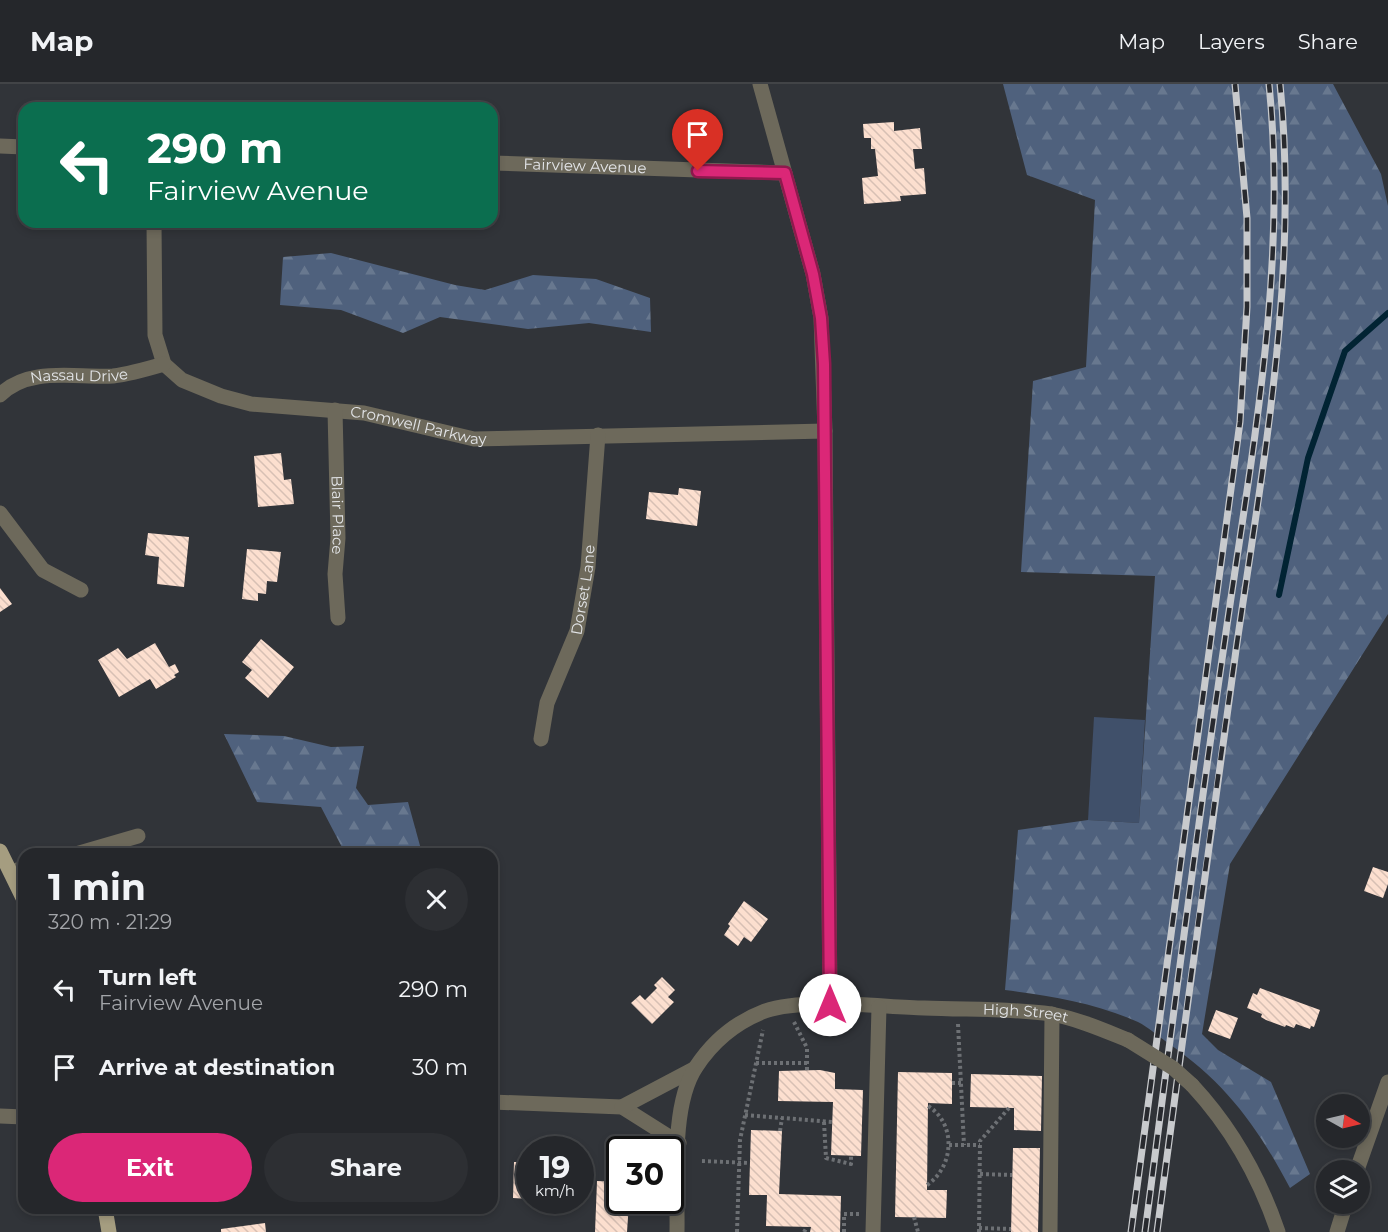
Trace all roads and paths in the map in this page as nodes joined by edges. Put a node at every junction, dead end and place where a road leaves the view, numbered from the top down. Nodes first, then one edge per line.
1 (760, 84) edge
2 (0, 146) edge
3 (18, 147) edge
4 (498, 163) edge
5 (785, 173) junction
6 (154, 228) edge
7 (164, 364) junction
8 (0, 395) edge
9 (335, 410) junction
10 (825, 431) junction
11 (598, 435) junction
12 (0, 513) edge
13 (81, 590) dead end
14 (338, 618) dead end
15 (542, 739) dead end
16 (138, 836) dead end
17 (97, 848) edge
18 (0, 850) edge
19 (18, 870) edge
20 (830, 1005) junction
21 (879, 1007) junction
22 (1052, 1014) junction
23 (794, 1022) dead end
24 (958, 1023) dead end
25 (763, 1030) dead end
26 (756, 1063) junction
27 (807, 1063) junction
28 (694, 1069) junction
29 (807, 1070) dead end
30 (1388, 1082) edge
31 (952, 1083) dead end
32 (961, 1083) junction
33 (962, 1099) junction
34 (970, 1100) dead end
35 (498, 1102) edge
36 (928, 1106) dead end
37 (622, 1107) junction
38 (1010, 1108) dead end
39 (0, 1116) edge
40 (745, 1116) junction
41 (18, 1117) edge
42 (782, 1118) junction
43 (824, 1122) junction
44 (832, 1122) dead end
45 (780, 1131) dead end
46 (668, 1136) edge
47 (680, 1136) edge
48 (949, 1145) junction
49 (964, 1145) junction
50 (980, 1145) junction
51 (851, 1156) dead end
52 (1361, 1160) edge
53 (702, 1161) dead end
54 (739, 1163) junction
55 (750, 1163) dead end
56 (980, 1174) junction
57 (1012, 1175) dead end
58 (927, 1185) dead end
59 (106, 1214) edge
60 (677, 1214) edge
61 (1343, 1214) edge
62 (873, 1215) junction
63 (914, 1217) dead end
64 (807, 1227) dead end
65 (1011, 1229) dead end
66 (979, 1230) edge
67 (109, 1232) edge
68 (677, 1232) edge
69 (738, 1232) edge
70 (804, 1232) edge
71 (844, 1232) edge
72 (873, 1232) edge
73 (918, 1232) edge
74 (1050, 1232) edge
75 (1278, 1232) edge
76 (1337, 1232) edge

1 - 5 street
2 - 3 street
4 - 5 street, Fairview Avenue
5 - 10 street
6 - 7 street
7 - 8 street, Nassau Drive
7 - 9 street, Cromwell Parkway
9 - 11 street, Cromwell Parkway
9 - 14 street, Blair Place
10 - 11 street, Cromwell Parkway
10 - 20 street
11 - 15 street, Dorset Lane
12 - 13 street
16 - 17 street
18 - 19 main road
20 - 21 street, High Street
20 - 28 street, High Street
21 - 22 street, High Street
21 - 62 street
22 - 74 street
22 - 75 street, High Street, bridge
23 - 27 path
24 - 32 path
25 - 26 path
26 - 27 path
26 - 40 path
27 - 29 path
28 - 37 street, High Street
28 - 47 street, High Street
30 - 52 street
31 - 32 path
32 - 33 path
33 - 34 path
33 - 49 path
35 - 37 street
36 - 48 path
37 - 46 street
38 - 50 path
39 - 41 street
40 - 42 path
40 - 54 path
42 - 43 path
42 - 45 path
43 - 44 path
43 - 51 path
48 - 49 path
48 - 58 path
49 - 50 path
50 - 56 path
53 - 54 path
54 - 55 path
54 - 69 path
56 - 57 path
56 - 66 path
59 - 67 main road
60 - 68 street, High Street
61 - 76 street
62 - 71 path
62 - 72 street
63 - 73 path
64 - 70 path
65 - 66 path

